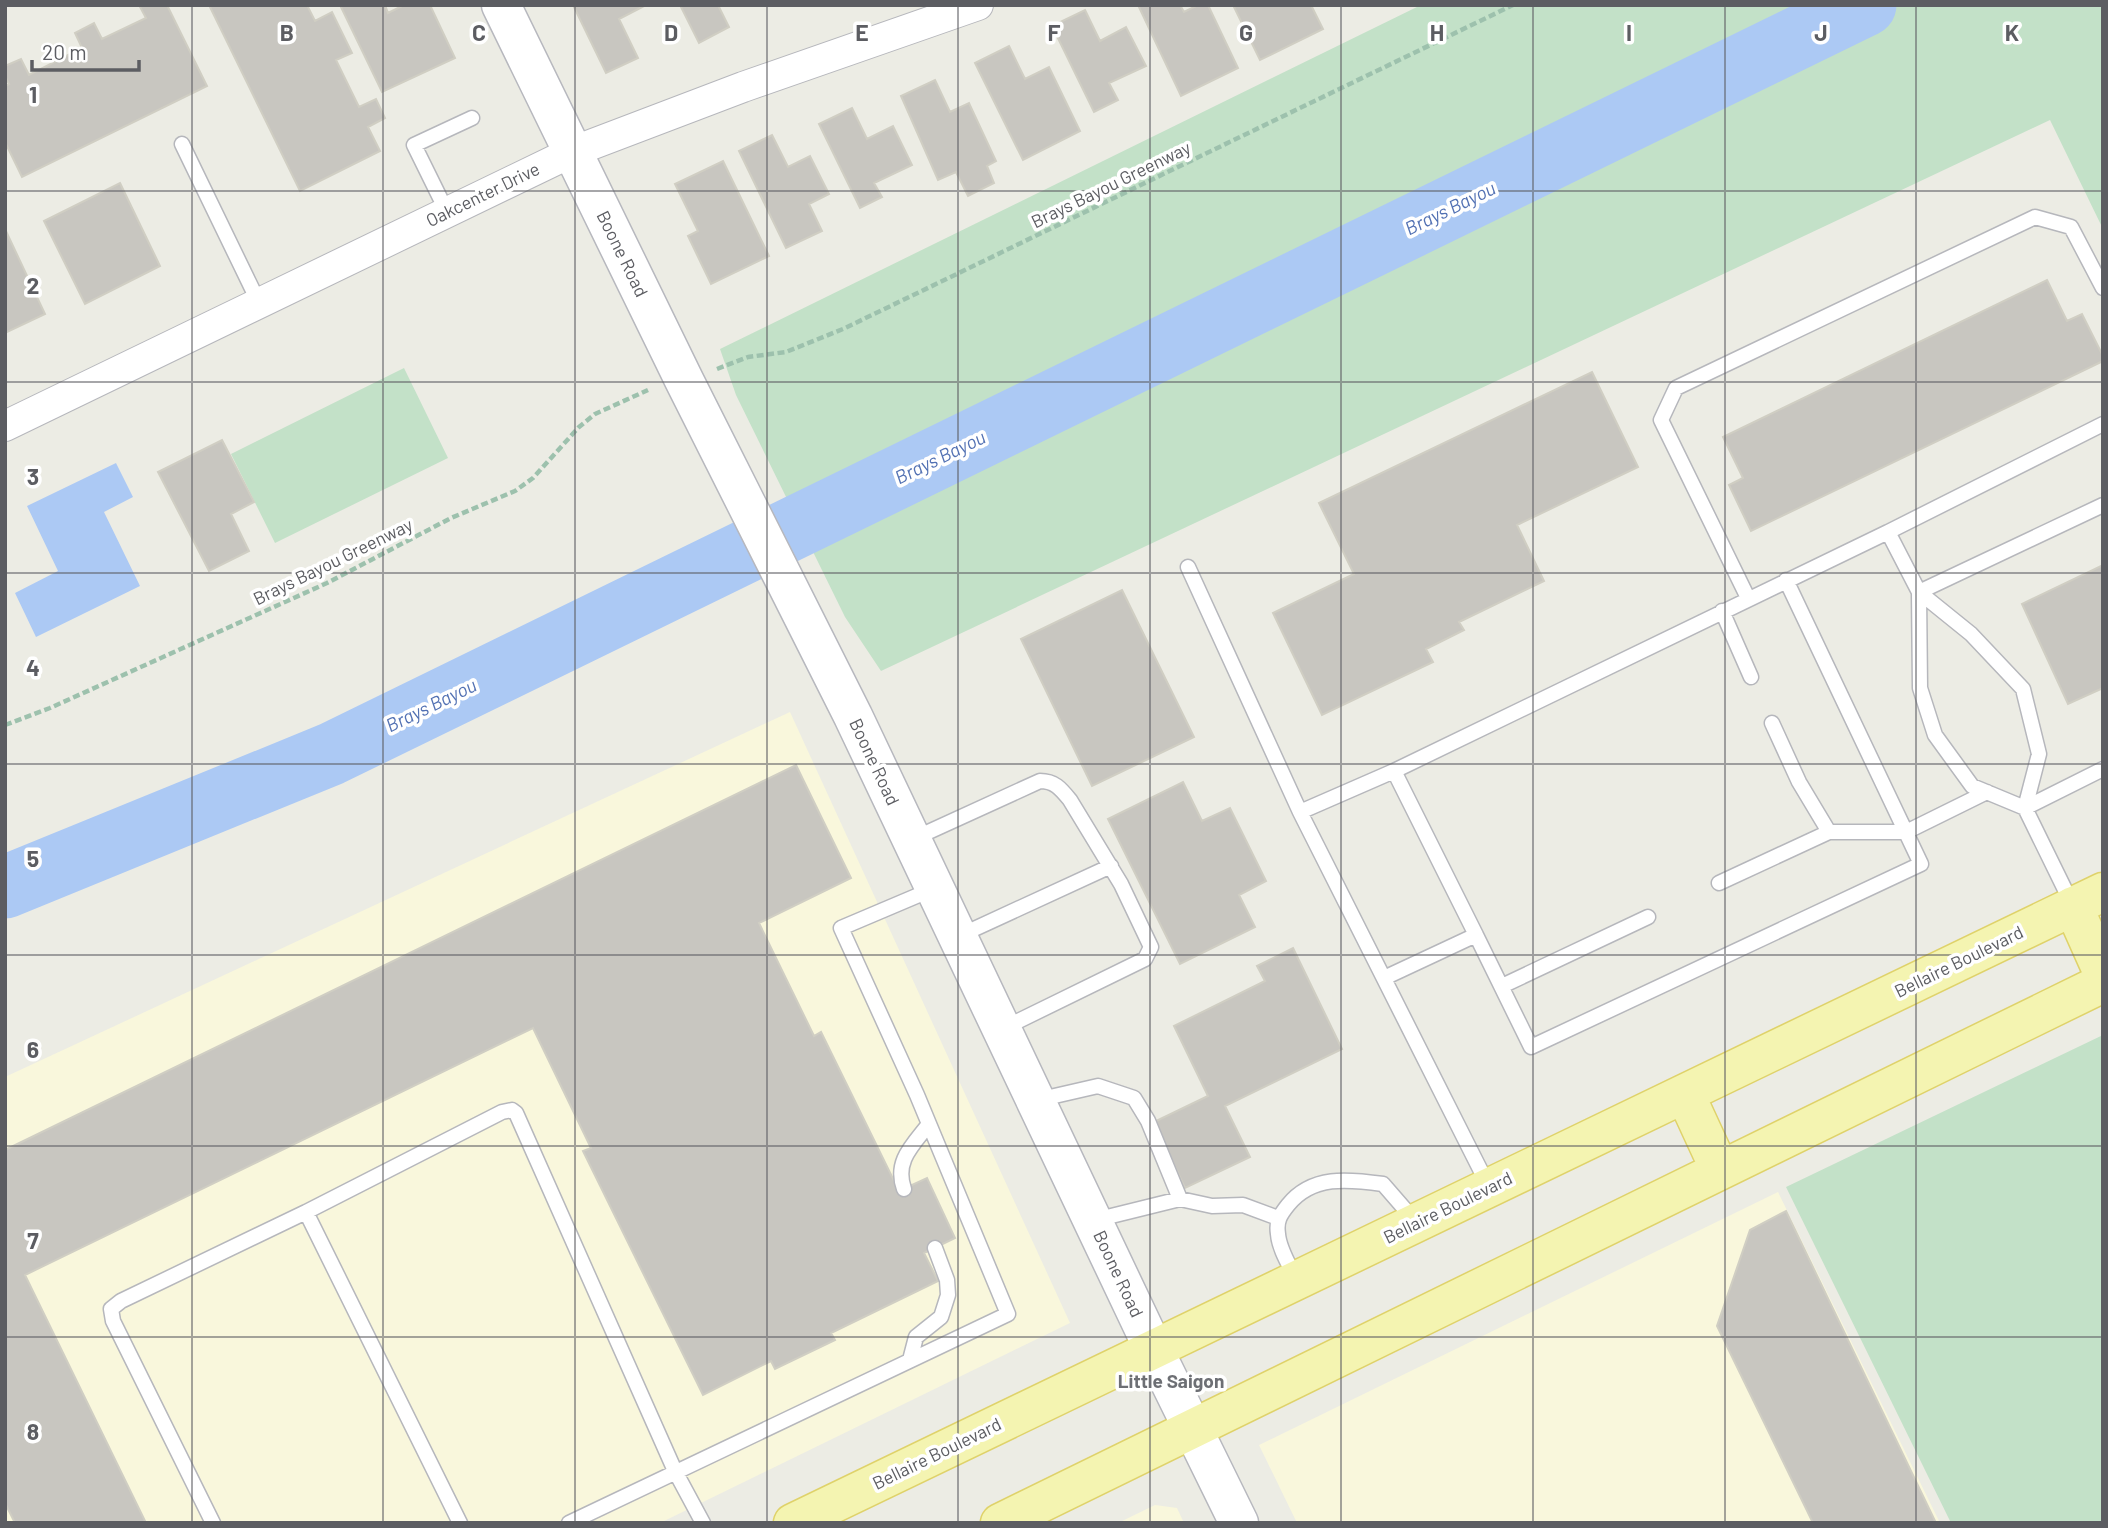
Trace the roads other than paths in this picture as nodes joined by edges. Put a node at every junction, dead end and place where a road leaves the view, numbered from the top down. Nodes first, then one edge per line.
1 (501, 5) edge
2 (978, 5) edge
3 (472, 118) dead end
4 (182, 144) dead end
5 (572, 152) junction
6 (447, 212) junction
7 (2103, 288) edge
8 (259, 303) junction
9 (2103, 424) edge
10 (5, 426) edge
11 (2103, 505) edge
12 (1888, 532) junction
13 (1188, 567) dead end
14 (1786, 580) junction
15 (1919, 592) junction
16 (1748, 598) junction
17 (1722, 611) junction
18 (1751, 677) dead end
19 (1772, 723) dead end
20 (2103, 769) edge
21 (1394, 771) junction
22 (1987, 792) junction
23 (2025, 808) junction
24 (1300, 812) junction
25 (1829, 832) junction
26 (1906, 832) junction
27 (911, 840) junction
28 (1111, 866) junction
29 (1719, 883) dead end
30 (935, 889) junction
31 (2088, 899) edge
32 (1648, 917) dead end
33 (1476, 935) junction
34 (957, 936) junction
35 (2103, 973) edge
36 (1384, 978) junction
37 (2103, 982) edge
38 (1502, 986) junction
39 (1002, 1029) junction
40 (1685, 1094) junction
41 (1036, 1101) junction
42 (929, 1124) junction
43 (1720, 1170) junction
44 (1490, 1188) junction
45 (904, 1189) dead end
46 (1181, 1199) junction
47 (306, 1212) junction
48 (1278, 1217) junction
49 (1093, 1220) junction
50 (1416, 1223) junction
51 (935, 1248) dead end
52 (1297, 1281) junction
53 (1154, 1350) junction
54 (910, 1360) junction
55 (1194, 1428) junction
56 (675, 1471) junction
57 (213, 1523) edge
58 (460, 1523) edge
59 (569, 1523) edge
60 (703, 1523) edge
61 (793, 1523) edge
62 (1000, 1523) edge
63 (1239, 1523) edge

1 - 5 street, Boone Road
2 - 5 street, Oakcenter Drive
3 - 6 lane
4 - 8 lane
5 - 6 street, Oakcenter Drive
5 - 27 street, Boone Road
6 - 8 street, Oakcenter Drive
7 - 16 lane
8 - 10 street, Oakcenter Drive
9 - 12 lane
11 - 15 lane
12 - 14 lane
12 - 15 lane
13 - 24 lane
14 - 16 lane
14 - 26 lane
15 - 22 lane
15 - 23 lane
16 - 17 lane
17 - 18 lane
17 - 21 lane
19 - 25 lane
20 - 23 lane
21 - 24 lane
21 - 33 lane
22 - 23 lane
22 - 26 lane
23 - 31 lane
24 - 36 lane
25 - 26 lane
25 - 29 lane
26 - 38 lane
27 - 28 lane
27 - 30 street, Boone Road
28 - 34 lane
28 - 39 lane
30 - 34 street, Boone Road
30 - 42 lane
31 - 35 main road
31 - 40 main road, Bellaire Boulevard
32 - 38 lane
33 - 36 lane
33 - 38 lane
34 - 39 street, Boone Road
36 - 44 lane
37 - 43 main road
39 - 41 street, Boone Road
40 - 43 main road
40 - 44 main road, Bellaire Boulevard
41 - 46 lane
41 - 49 street, Boone Road
42 - 45 lane
42 - 54 lane
43 - 55 main road
44 - 50 main road, Bellaire Boulevard
46 - 48 lane
46 - 49 lane
47 - 56 lane
47 - 57 lane
47 - 58 lane
48 - 50 lane
48 - 52 lane
49 - 53 street, Boone Road
50 - 52 main road, Bellaire Boulevard
51 - 54 lane
52 - 53 main road, Bellaire Boulevard
53 - 55 street, Boone Road
53 - 61 main road, Bellaire Boulevard
54 - 56 lane
55 - 62 main road
55 - 63 street, Boone Road
56 - 59 lane
56 - 60 lane

